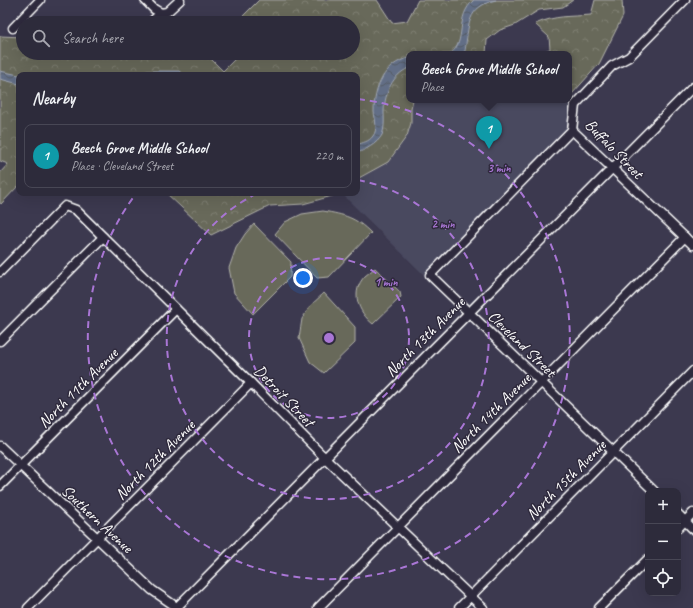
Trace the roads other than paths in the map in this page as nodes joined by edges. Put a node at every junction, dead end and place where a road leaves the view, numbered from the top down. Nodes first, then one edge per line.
1 (40, 0) edge
2 (145, 0) edge
3 (180, 0) edge
4 (685, 0) edge
5 (161, 13) junction
6 (25, 16) edge
7 (158, 16) edge
8 (16, 25) edge
9 (13, 28) dead end
10 (693, 86) edge
11 (572, 130) junction
12 (612, 168) junction
13 (103, 237) junction
14 (685, 237) junction
15 (693, 246) edge
16 (0, 272) edge
17 (176, 309) junction
18 (469, 312) junction
19 (0, 341) edge
20 (693, 372) edge
21 (252, 382) junction
22 (541, 382) junction
23 (0, 446) edge
24 (614, 452) junction
25 (325, 458) junction
26 (21, 465) junction
27 (0, 486) edge
28 (651, 488) edge
29 (693, 513) edge
30 (681, 517) edge
31 (685, 521) junction
32 (681, 525) edge
33 (398, 527) junction
34 (693, 529) edge
35 (97, 538) junction
36 (647, 560) edge
37 (471, 596) junction
38 (28, 608) edge
39 (178, 608) edge
40 (318, 608) edge
41 (459, 608) edge
42 (483, 608) edge
43 (600, 608) edge

1 - 6 street
2 - 5 street
3 - 5 street
4 - 11 street, Buffalo Street
5 - 7 street
8 - 9 street
10 - 12 street, North 13th Avenue
11 - 12 street, Buffalo Street
11 - 18 street, Cleveland Street
12 - 14 street, Buffalo Street
12 - 18 street, North 13th Avenue
13 - 16 street, Detroit Street
13 - 17 street, Detroit Street
13 - 19 street
14 - 15 street, Buffalo Street
14 - 22 street, North 14th Avenue
17 - 21 street, Detroit Street
17 - 26 street, North 11th Avenue
18 - 22 street, Cleveland Street
18 - 25 street, North 13th Avenue
20 - 24 street, North 15th Avenue
21 - 25 street, Detroit Street
21 - 35 street, North 12th Avenue
22 - 24 street, Cleveland Street
22 - 33 street, North 14th Avenue
23 - 26 street, Southern Avenue
24 - 28 street, Cleveland Street
24 - 37 street, North 15th Avenue
25 - 33 street, Detroit Street
25 - 39 street, North 13th Avenue
26 - 27 street, North 11th Avenue
26 - 35 street, Southern Avenue
29 - 31 street
30 - 31 street
31 - 32 street
31 - 34 street
33 - 37 street, Detroit Street
33 - 40 street, North 14th Avenue
35 - 38 street, North 12th Avenue
35 - 39 street, Southern Avenue
36 - 43 street
37 - 41 street, North 15th Avenue
37 - 42 street, Detroit Street

